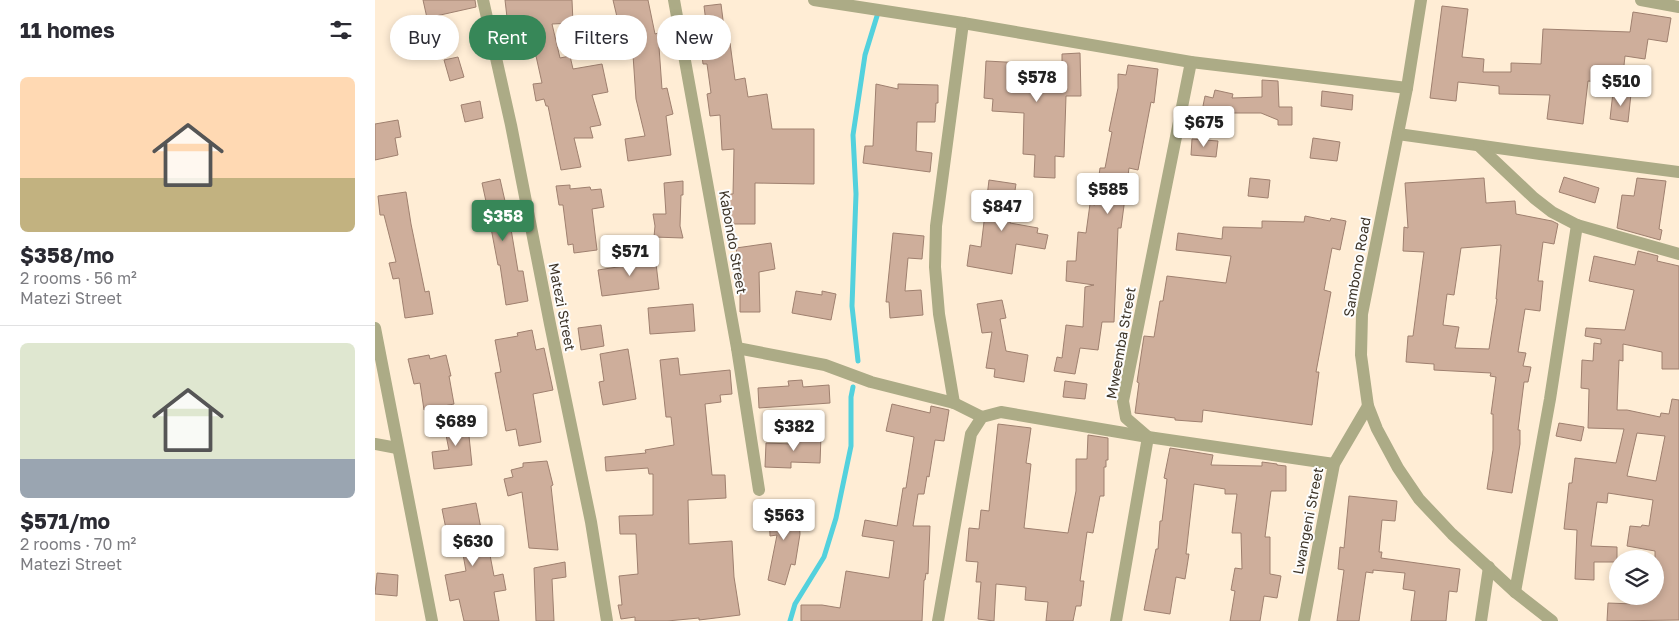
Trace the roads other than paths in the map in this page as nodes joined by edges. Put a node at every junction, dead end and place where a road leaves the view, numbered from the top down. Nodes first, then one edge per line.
1 (483, 0) edge
2 (674, 0) edge
3 (814, 0) edge
4 (1421, 0) edge
5 (1641, 0) edge
6 (1679, 7) edge
7 (963, 23) junction
8 (1191, 62) junction
9 (1407, 88) junction
10 (1398, 134) junction
11 (1479, 146) junction
12 (1679, 172) edge
13 (1577, 224) junction
14 (1679, 254) edge
15 (375, 328) edge
16 (737, 348) junction
17 (954, 404) junction
18 (1368, 406) junction
19 (983, 417) junction
20 (1148, 437) junction
21 (375, 444) edge
22 (397, 448) junction
23 (1334, 464) junction
24 (759, 490) dead end
25 (1489, 567) junction
26 (1515, 592) junction
27 (432, 621) edge
28 (607, 621) edge
29 (938, 621) edge
30 (1116, 621) edge
31 (1304, 621) edge
32 (1481, 621) edge
33 (1552, 621) edge

1 - 28 street, Matezi Street
2 - 16 street, Kabondo Street
3 - 7 street
4 - 9 street, Sambono Road
5 - 6 street
7 - 8 street
7 - 17 street
8 - 9 street
8 - 20 street, Mweemba Street
9 - 10 street, Sambono Road
10 - 11 street
10 - 18 street, Sambono Road
11 - 12 street
11 - 13 street
13 - 14 street
13 - 26 street
15 - 22 street
16 - 17 street
16 - 24 street, Kabondo Street
17 - 19 street
18 - 23 street, Lwangeni Street
18 - 25 street, Sambono Road
19 - 20 street
19 - 29 street
20 - 23 street
20 - 30 street
21 - 22 street
22 - 27 street
23 - 31 street, Lwangeni Street
25 - 26 street, Sambono Road
25 - 32 street
26 - 33 street, Sambono Road

